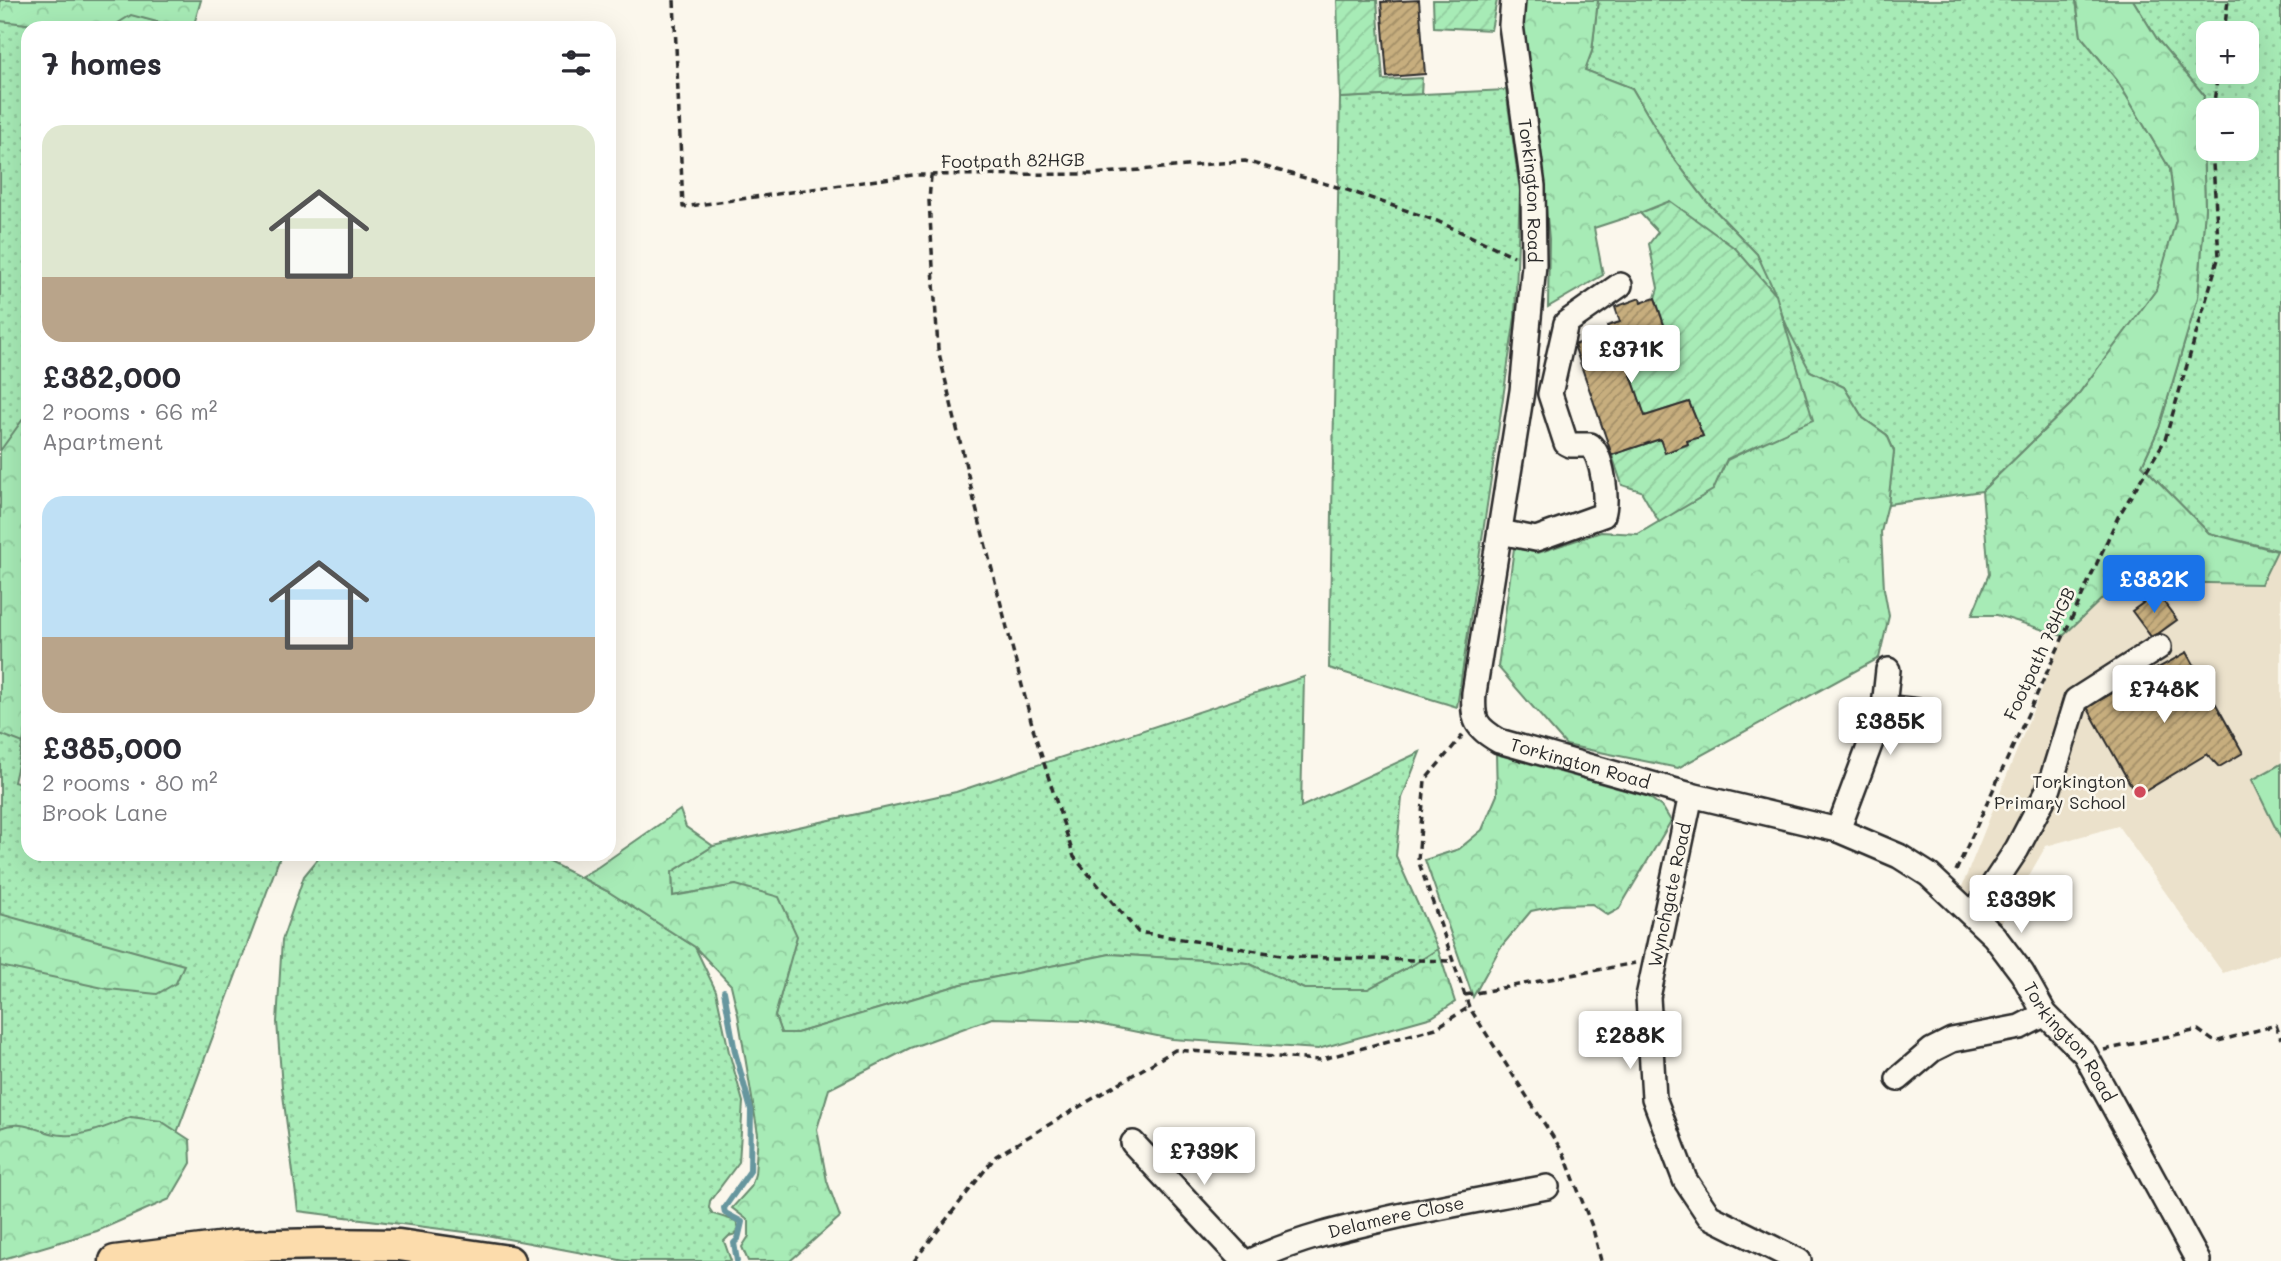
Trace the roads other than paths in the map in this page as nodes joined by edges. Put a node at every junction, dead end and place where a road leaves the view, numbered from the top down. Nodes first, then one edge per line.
1 (1513, 0) edge
2 (1620, 285) dead end
3 (1500, 532) junction
4 (2159, 647) dead end
5 (1888, 670) dead end
6 (1884, 707) junction
7 (1918, 711) dead end
8 (1691, 796) junction
9 (1838, 830) junction
10 (1973, 915) junction
11 (2045, 1014) junction
12 (1898, 1079) dead end
13 (1133, 1143) dead end
14 (1547, 1187) dead end
15 (223, 1254) edge
16 (115, 1261) edge
17 (509, 1261) edge
18 (1243, 1261) edge
19 (1251, 1261) edge
20 (1799, 1261) edge
21 (2198, 1261) edge

1 - 3 street, Torkington Road
2 - 3 street
3 - 8 street, Torkington Road
4 - 10 street
5 - 6 street
6 - 7 street
6 - 9 street
8 - 9 street, Torkington Road
8 - 20 street, Wynchgate Road
9 - 10 street, Torkington Road
10 - 11 street, Torkington Road
11 - 12 street
11 - 21 street, Torkington Road
13 - 18 street
14 - 19 street, Delamere Close
15 - 16 main road
15 - 17 main road

